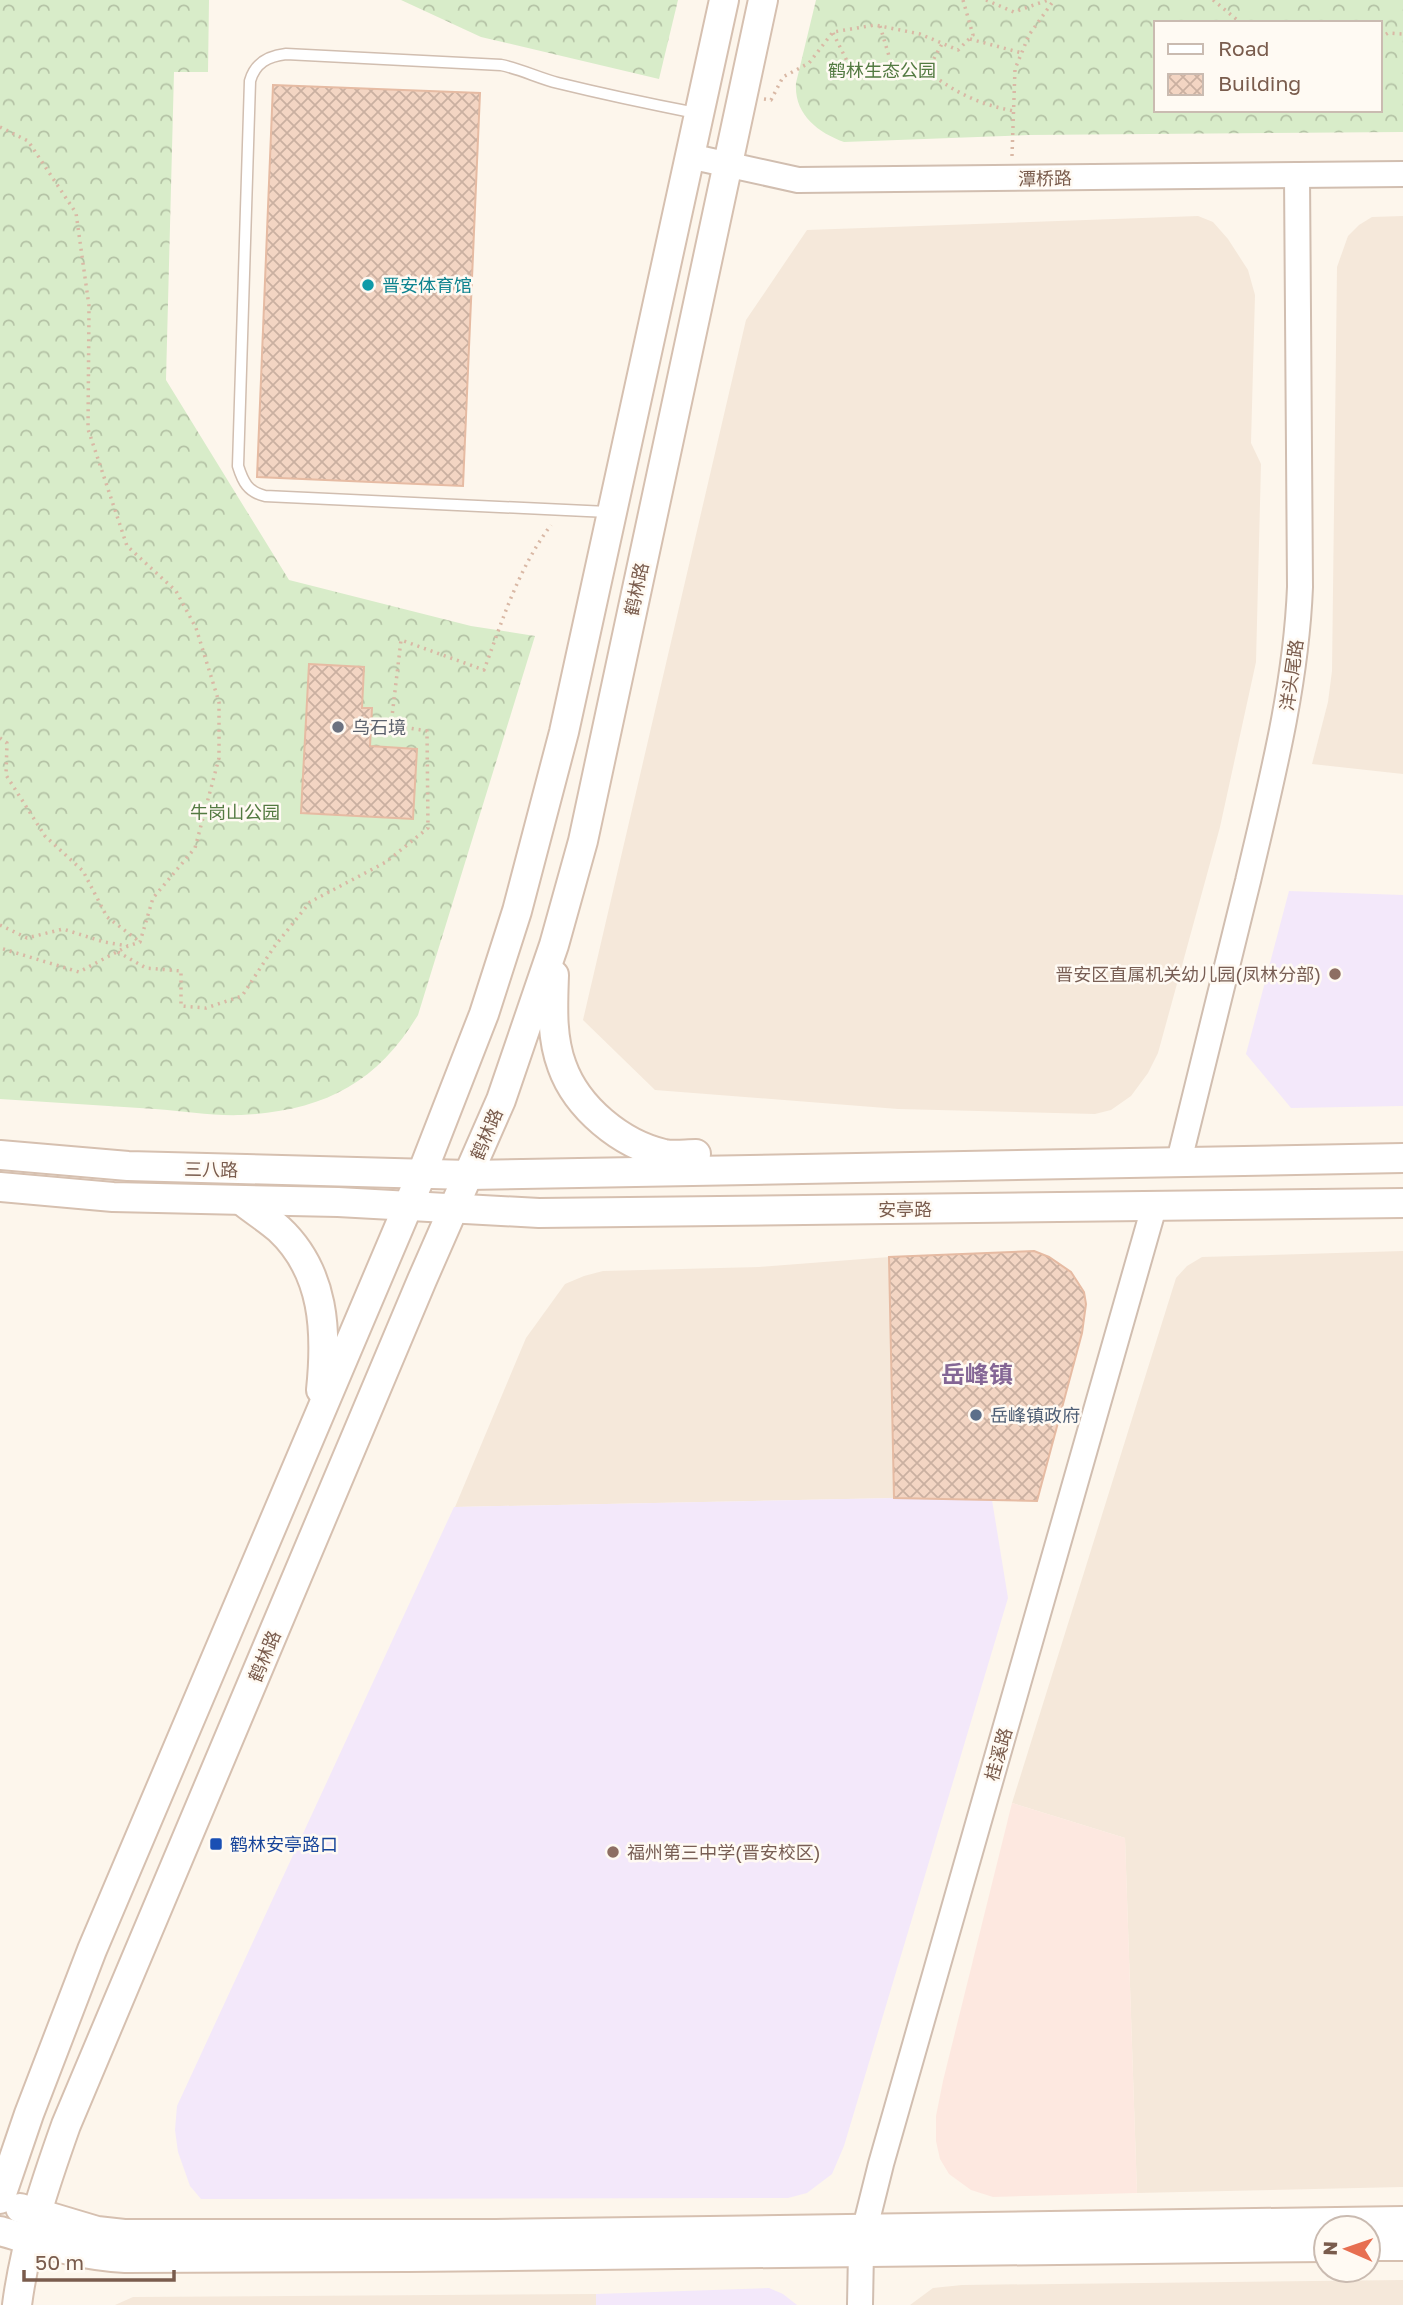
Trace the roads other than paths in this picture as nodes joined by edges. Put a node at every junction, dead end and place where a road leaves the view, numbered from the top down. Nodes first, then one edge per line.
1 (724, 0) edge
2 (763, 0) edge
3 (698, 113) junction
4 (689, 156) junction
5 (727, 163) junction
6 (1403, 174) edge
7 (1297, 176) junction
8 (612, 512) junction
9 (554, 945) junction
10 (0, 1155) edge
11 (1403, 1157) edge
12 (1179, 1161) junction
13 (886, 1167) junction
14 (422, 1173) junction
15 (469, 1175) junction
16 (0, 1187) edge
17 (241, 1200) junction
18 (1403, 1203) edge
19 (407, 1206) junction
20 (1154, 1207) junction
21 (454, 1209) junction
22 (318, 1416) junction
23 (0, 2200) edge
24 (1403, 2221) edge
25 (32, 2226) junction
26 (0, 2231) edge
27 (863, 2239) junction
28 (1382, 2246) edge
29 (1403, 2246) edge
30 (1312, 2247) edge
31 (17, 2305) edge
32 (860, 2305) edge

1 - 3 main road
2 - 5 main road, 鹤林路
3 - 4 main road
3 - 8 lane
4 - 5 street, 潭桥路
4 - 8 main road
5 - 7 street, 潭桥路
5 - 9 main road, 鹤林路
6 - 7 street, 潭桥路
7 - 12 street, 洋头尾路
8 - 14 main road
9 - 13 main road
9 - 15 main road, 鹤林路
10 - 14 main road, 三八路
11 - 12 main road
12 - 13 main road
13 - 15 main road
14 - 15 main road
14 - 19 main road
15 - 21 main road, 鹤林路
16 - 17 main road, 三八路
17 - 19 main road, 三八路
17 - 22 main road
18 - 20 main road, 安亭路
19 - 21 main road, 安亭路
19 - 22 main road
20 - 21 main road, 安亭路
20 - 27 street, 桂溪路
21 - 25 main road, 鹤林路
22 - 23 main road
23 - 25 main road
24 - 27 main road
25 - 26 main road
25 - 27 main road
25 - 31 main road, 鹤林路
27 - 30 main road
27 - 32 street, 桂溪路
28 - 29 main road

